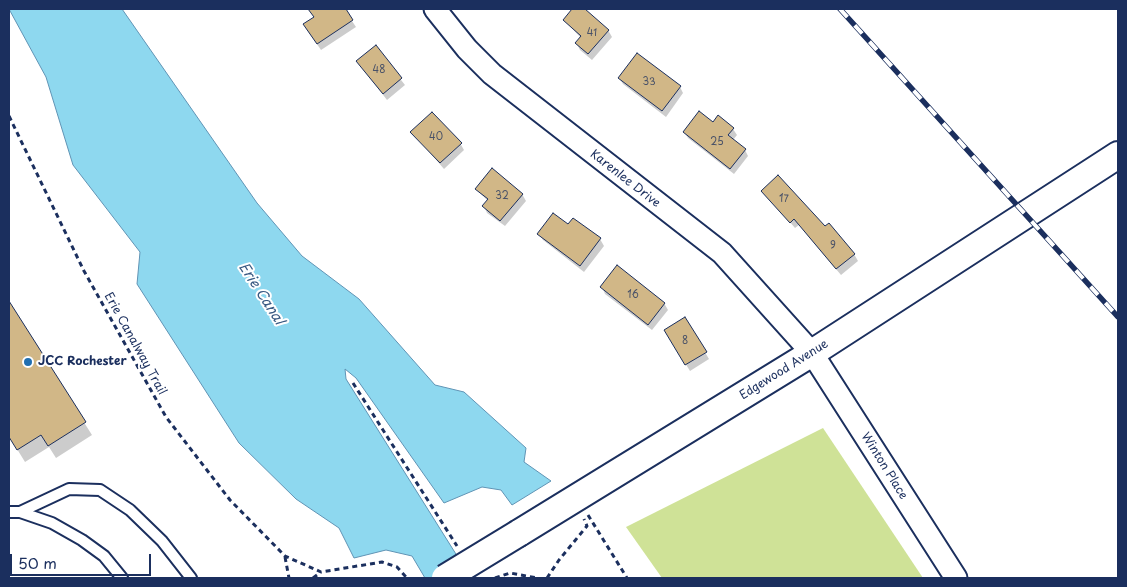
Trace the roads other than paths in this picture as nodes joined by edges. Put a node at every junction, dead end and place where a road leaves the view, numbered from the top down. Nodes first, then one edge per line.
1 (435, 9) edge
2 (1118, 155) edge
3 (812, 353) junction
4 (9, 512) edge
5 (20, 512) junction
6 (122, 578) edge
7 (191, 578) edge
8 (445, 578) edge
9 (956, 578) edge

1 - 3 street, Karenlee Drive
2 - 3 street, Edgewood Avenue
3 - 8 street, Edgewood Avenue, bridge
3 - 9 street, Winton Place
4 - 5 lane
5 - 6 lane
5 - 7 lane

